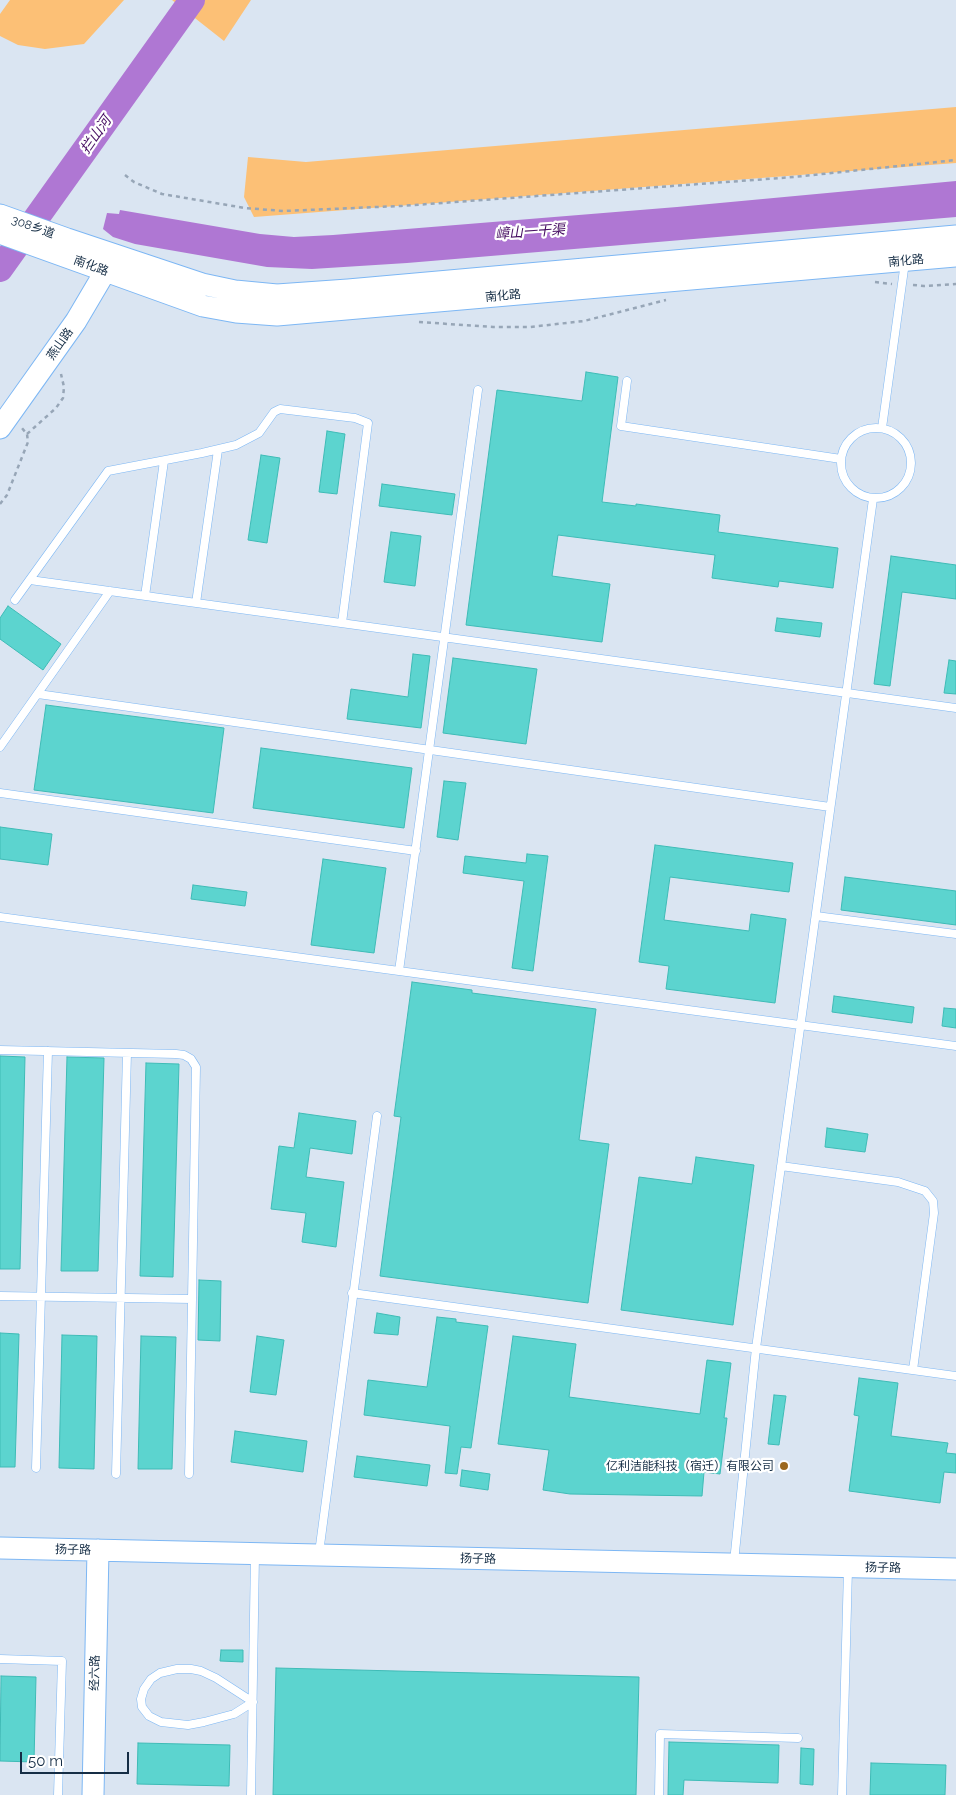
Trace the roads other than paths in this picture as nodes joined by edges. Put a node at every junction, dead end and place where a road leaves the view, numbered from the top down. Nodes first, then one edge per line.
1 (0, 215) edge
2 (0, 233) edge
3 (956, 236) edge
4 (62, 247) junction
5 (907, 250) junction
6 (956, 256) edge
7 (110, 263) junction
8 (627, 381) dead end
9 (478, 390) dead end
10 (5, 421) edge
11 (882, 428) junction
12 (218, 450) junction
13 (841, 459) junction
14 (164, 460) junction
15 (873, 499) junction
16 (30, 580) junction
17 (110, 592) junction
18 (145, 596) junction
19 (16, 600) dead end
20 (196, 603) junction
21 (342, 623) junction
22 (444, 637) junction
23 (846, 693) junction
24 (38, 694) junction
25 (956, 708) edge
26 (0, 747) edge
27 (429, 750) junction
28 (0, 793) edge
29 (830, 807) junction
30 (416, 851) junction
31 (816, 916) junction
32 (0, 917) edge
33 (956, 934) edge
34 (399, 971) junction
35 (801, 1025) junction
36 (956, 1046) edge
37 (0, 1050) edge
38 (48, 1052) junction
39 (127, 1053) junction
40 (377, 1116) dead end
41 (781, 1166) junction
42 (352, 1293) junction
43 (0, 1296) edge
44 (41, 1296) junction
45 (120, 1297) junction
46 (192, 1298) junction
47 (756, 1348) junction
48 (913, 1370) junction
49 (956, 1376) edge
50 (36, 1468) dead end
51 (116, 1474) dead end
52 (189, 1474) dead end
53 (0, 1548) edge
54 (98, 1550) junction
55 (255, 1554) junction
56 (318, 1555) junction
57 (734, 1564) junction
58 (848, 1567) junction
59 (956, 1569) edge
60 (0, 1659) edge
61 (253, 1702) junction
62 (798, 1738) dead end
63 (58, 1795) edge
64 (93, 1795) edge
65 (251, 1795) edge
66 (659, 1795) edge
67 (842, 1795) edge

1 - 4 street, 308乡道
2 - 4 street, 308乡道
3 - 5 street, 南化路
4 - 7 street, 南化路
5 - 6 street, 南化路
5 - 7 street, 南化路
5 - 11 lane
7 - 10 street, 燕山路
8 - 13 lane
9 - 22 lane
11 - 13 lane
11 - 15 lane
12 - 14 lane
12 - 20 lane
12 - 21 lane
13 - 15 lane
14 - 16 lane
14 - 18 lane
15 - 23 lane
16 - 17 lane
16 - 19 lane
17 - 18 lane
17 - 24 lane
18 - 20 lane
20 - 21 lane
21 - 22 lane
22 - 23 lane
22 - 27 lane
23 - 25 lane
23 - 29 lane
24 - 26 lane
24 - 27 lane
27 - 29 lane
27 - 30 lane
28 - 30 lane
29 - 31 lane
30 - 34 lane
31 - 33 lane
31 - 35 lane
32 - 34 lane
34 - 35 lane
35 - 36 lane
35 - 41 lane
37 - 38 lane
38 - 39 lane
38 - 44 lane
39 - 45 lane
39 - 46 lane
40 - 42 lane
41 - 47 lane
41 - 48 lane
42 - 47 lane
42 - 56 lane
43 - 44 lane
44 - 45 lane
44 - 50 lane
45 - 46 lane
45 - 51 lane
46 - 52 lane
47 - 48 lane
47 - 57 lane
48 - 49 lane
53 - 54 street, 扬子路
54 - 55 street, 扬子路
54 - 64 street, 经六路
55 - 56 street, 扬子路
55 - 61 lane
56 - 57 street, 扬子路
57 - 58 street, 扬子路
58 - 59 street, 扬子路
58 - 67 lane
60 - 63 lane
61 - 61 lane
61 - 65 lane
62 - 66 lane

